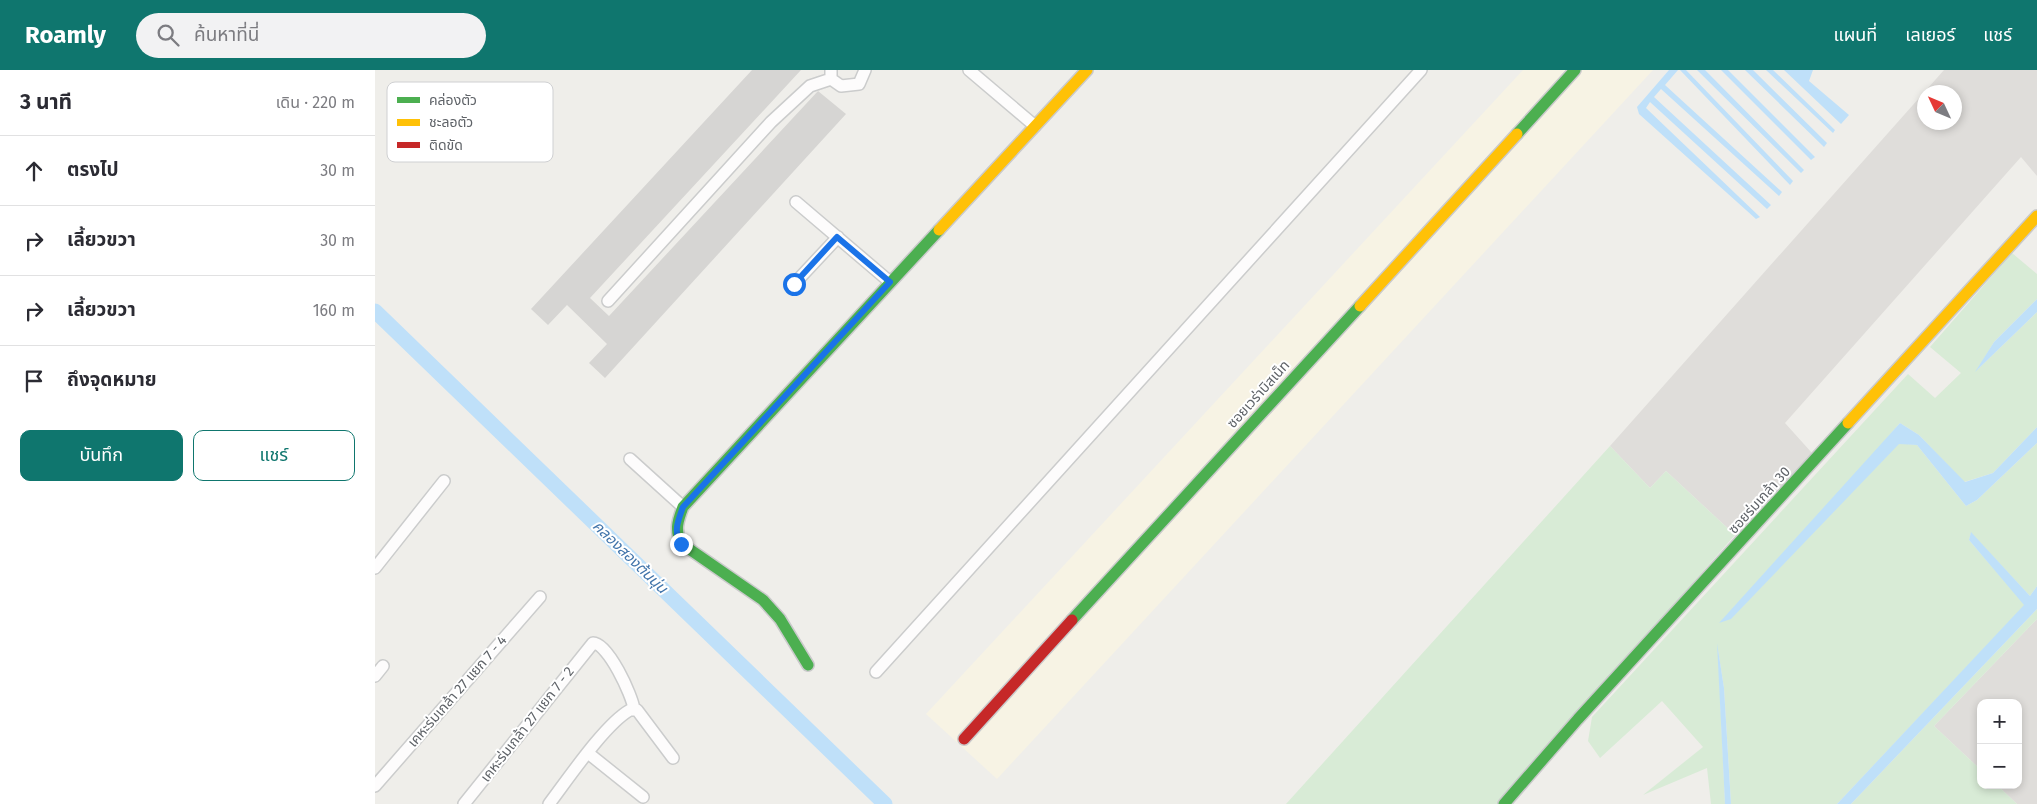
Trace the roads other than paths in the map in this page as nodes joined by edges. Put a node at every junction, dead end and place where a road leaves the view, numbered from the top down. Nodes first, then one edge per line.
1 (865, 70) edge
2 (969, 70) edge
3 (1087, 70) edge
4 (1421, 70) edge
5 (1575, 70) edge
6 (831, 75) edge
7 (1035, 126) junction
8 (796, 202) dead end
9 (2037, 216) edge
10 (837, 237) junction
11 (890, 282) junction
12 (794, 284) dead end
13 (608, 301) dead end
14 (630, 459) dead end
15 (444, 481) dead end
16 (683, 507) junction
17 (375, 568) edge
18 (540, 597) dead end
19 (808, 665) dead end
20 (383, 666) dead end
21 (876, 672) dead end
22 (375, 676) edge
23 (634, 710) junction
24 (964, 739) dead end
25 (588, 753) junction
26 (673, 758) dead end
27 (375, 786) edge
28 (643, 797) dead end
29 (464, 804) edge
30 (549, 804) edge
31 (1504, 804) edge

1 - 6 street
2 - 7 street
3 - 7 street
4 - 21 street
5 - 24 street, ซอยเวร่าบิสเน็ท
6 - 13 street
7 - 11 street
8 - 10 street
9 - 31 street, ซอยร่มเกล้า 30
10 - 11 street
10 - 12 street
11 - 16 street
14 - 16 street
15 - 17 street
16 - 19 street
18 - 27 street, เคหะร่มเกล้า 27 แยก 7 - 4
20 - 22 street
23 - 25 street
23 - 26 street
23 - 29 street, เคหะร่มเกล้า 27 แยก 7 - 2
25 - 28 street
25 - 30 street

